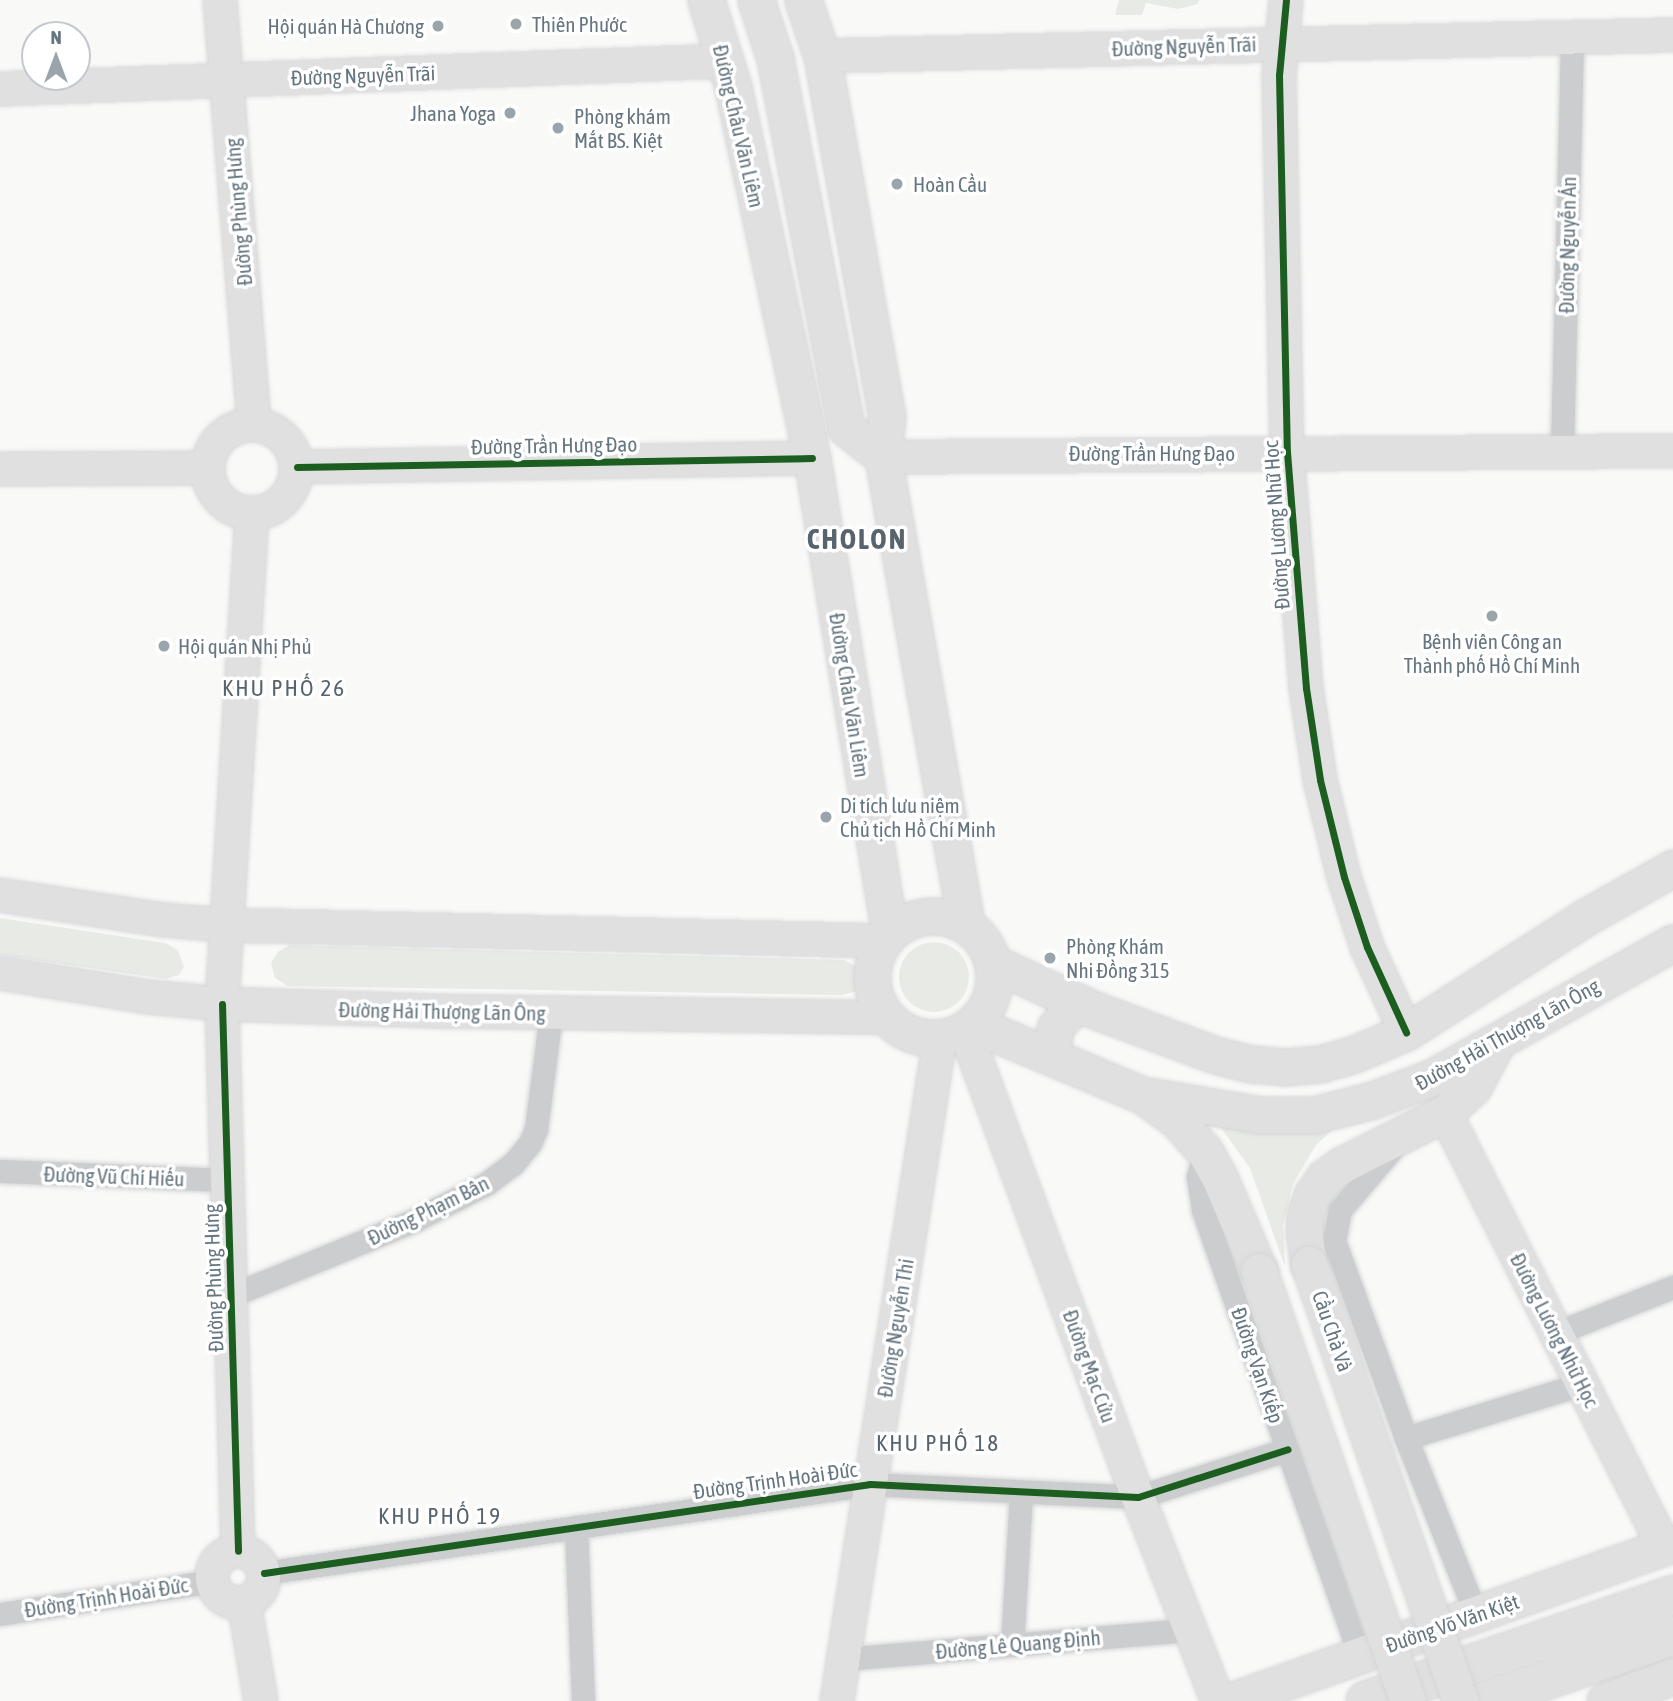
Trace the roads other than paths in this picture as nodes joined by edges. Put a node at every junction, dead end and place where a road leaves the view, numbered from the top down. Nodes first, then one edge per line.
1 (220, 0) edge
2 (706, 0) edge
3 (756, 0) edge
4 (803, 0) edge
5 (1286, 0) edge
6 (1673, 35) edge
7 (1572, 37) junction
8 (1280, 44) junction
9 (822, 56) junction
10 (775, 58) junction
11 (726, 61) junction
12 (227, 80) junction
13 (0, 89) edge
14 (254, 425) junction
15 (846, 428) junction
16 (1673, 451) edge
17 (1287, 452) junction
18 (1562, 452) junction
19 (883, 457) junction
20 (812, 458) junction
21 (297, 467) junction
22 (208, 468) junction
23 (0, 469) edge
24 (252, 513) junction
25 (1673, 868) edge
26 (0, 895) edge
27 (225, 925) junction
28 (966, 925) junction
29 (886, 937) junction
30 (1673, 943) edge
31 (993, 963) junction
32 (0, 973) edge
33 (222, 1004) junction
34 (1082, 1004) junction
35 (551, 1013) junction
36 (886, 1017) junction
37 (959, 1031) junction
38 (1406, 1032) junction
39 (1497, 1041) junction
40 (1051, 1057) junction
41 (1142, 1095) junction
42 (1446, 1113) junction
43 (1402, 1137) junction
44 (1205, 1152) junction
45 (0, 1171) edge
46 (227, 1180) junction
47 (1673, 1287) edge
48 (230, 1296) junction
49 (1556, 1333) junction
50 (1582, 1384) junction
51 (1406, 1438) junction
52 (1288, 1449) junction
53 (870, 1484) junction
54 (1021, 1492) junction
55 (1138, 1497) junction
56 (576, 1527) junction
57 (1669, 1546) edge
58 (238, 1551) junction
59 (264, 1573) junction
60 (212, 1581) junction
61 (1673, 1595) edge
62 (244, 1602) junction
63 (0, 1614) edge
64 (1476, 1615) junction
65 (1192, 1630) junction
66 (1673, 1635) edge
67 (1012, 1645) junction
68 (1360, 1655) junction
69 (844, 1659) junction
70 (1673, 1676) edge
71 (261, 1701) edge
72 (583, 1701) edge
73 (837, 1701) edge
74 (1218, 1701) edge
75 (1231, 1701) edge
76 (1366, 1701) edge
77 (1408, 1701) edge
78 (1460, 1701) edge
79 (1485, 1701) edge
80 (1605, 1701) edge

1 - 12 street, Đường Phùng Hưng
2 - 11 main road, Đường Châu Văn Liêm
3 - 10 main road
4 - 9 main road
5 - 8 street, Đường Lương Nhữ Học
6 - 7 street, Đường Nguyễn Trãi
7 - 8 street, Đường Nguyễn Trãi
7 - 18 street, Đường Nguyễn Án
8 - 9 street, Đường Nguyễn Trãi
8 - 17 street, Đường Lương Nhữ Học
9 - 10 main road
9 - 19 main road
10 - 11 main road
10 - 15 main road
11 - 12 street, Đường Nguyễn Trãi
11 - 20 main road, Đường Châu Văn Liêm
12 - 13 street, Đường Nguyễn Trãi
12 - 14 street, Đường Phùng Hưng
14 - 21 street
14 - 22 street
15 - 19 main road
15 - 20 main road
16 - 18 street, Đường Trần Hưng Đạo
17 - 18 street, Đường Trần Hưng Đạo
17 - 19 street, Đường Trần Hưng Đạo
17 - 38 street, Đường Lương Nhữ Học
19 - 20 main road
19 - 28 main road
20 - 21 street, Đường Trần Hưng Đạo
20 - 29 main road, Đường Châu Văn Liêm
21 - 24 street
22 - 23 street
22 - 24 street
24 - 27 street
25 - 38 main road
26 - 27 street
27 - 29 street
27 - 33 street, Đường Phùng Hưng
28 - 29 main road
28 - 31 main road
29 - 36 main road
30 - 39 main road, Đường Hải Thượng Lãn Ông
31 - 34 main road
31 - 37 main road
32 - 33 street, Đường Hải Thượng Lãn Ông
33 - 35 street, Đường Hải Thượng Lãn Ông
33 - 46 street, Đường Phùng Hưng
34 - 38 main road
34 - 40 main road
35 - 36 street, Đường Hải Thượng Lãn Ông
35 - 48 street, Đường Phạm Bân
36 - 37 main road
37 - 40 main road, Đường Hải Thượng Lãn Ông
37 - 53 street, Đường Nguyễn Thi
37 - 55 street, Đường Mạc Cửu
39 - 41 main road, Đường Hải Thượng Lãn Ông
39 - 42 main road, Cầu Chà Và
40 - 41 main road, Đường Hải Thượng Lãn Ông
41 - 44 main road
42 - 43 main road, Cầu Chà Và
42 - 49 street, Đường Lương Nhữ Học
43 - 51 street
43 - 78 main road, Cầu Chà Và, bridge
44 - 52 street, Đường Vạn Kiếp
44 - 77 main road, bridge
45 - 46 street, Đường Vũ Chí Hiếu
46 - 48 street, Đường Phùng Hưng
47 - 49 street
48 - 58 street, Đường Phùng Hưng
49 - 50 street, Đường Lương Nhữ Học
50 - 51 street
50 - 57 street, Đường Lương Nhữ Học
51 - 64 street
52 - 55 street, Đường Trịnh Hoài Đức
52 - 68 street, Đường Vạn Kiếp
53 - 54 street, Đường Trịnh Hoài Đức
53 - 56 street, Đường Trịnh Hoài Đức
53 - 69 street, Đường Nguyễn Thi
54 - 55 street, Đường Trịnh Hoài Đức
54 - 67 street
55 - 65 street, Đường Mạc Cửu
56 - 59 street, Đường Trịnh Hoài Đức
56 - 72 street
57 - 64 main road, Đường Võ Văn Kiệt
58 - 59 street
58 - 60 street
59 - 62 street
60 - 62 street
60 - 63 street, Đường Trịnh Hoài Đức
61 - 76 highway
62 - 71 street
64 - 68 main road, Đường Võ Văn Kiệt
65 - 67 street, Đường Lê Quang Định
65 - 74 street, Đường Mạc Cửu
66 - 79 highway
67 - 69 street, Đường Lê Quang Định
68 - 75 main road, Đường Võ Văn Kiệt
69 - 73 street, Đường Nguyễn Thi
70 - 80 main road

